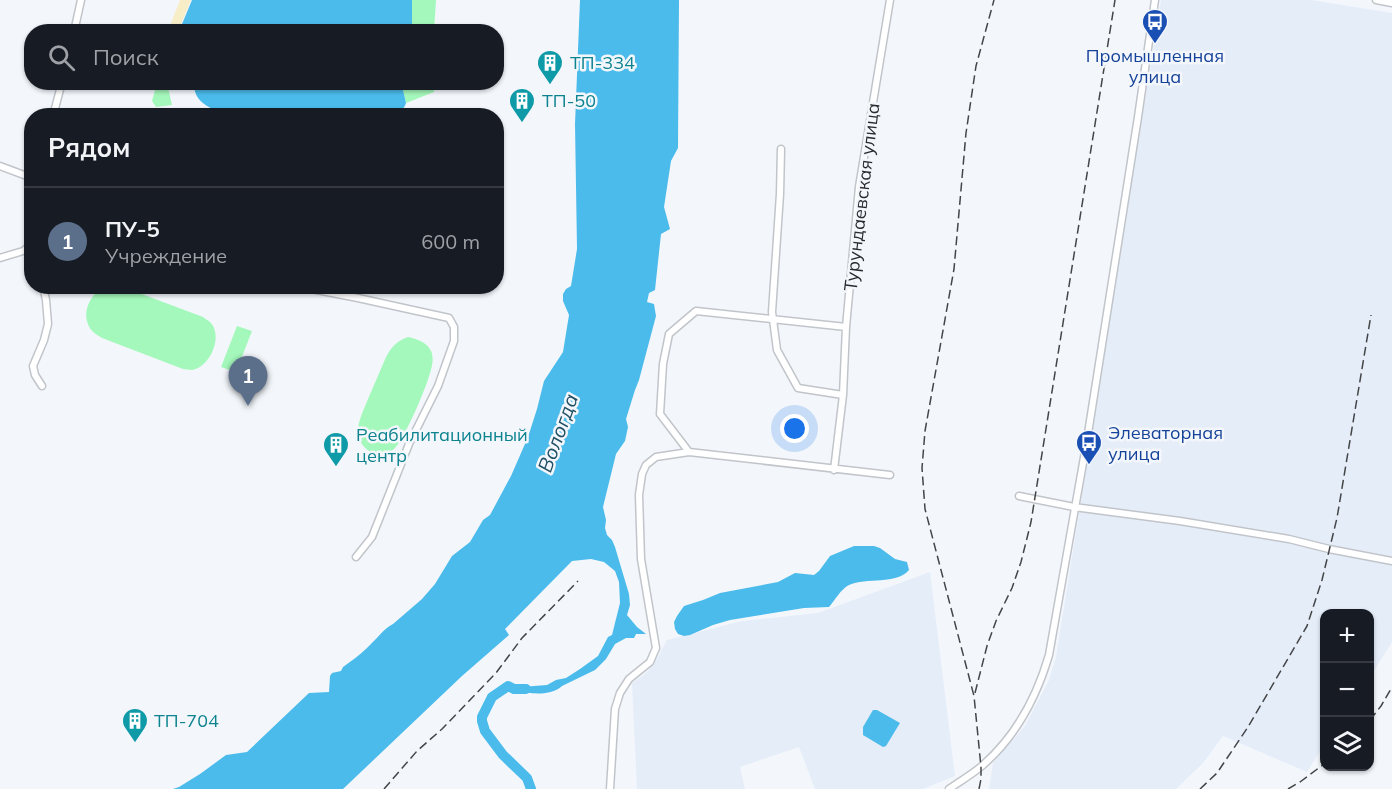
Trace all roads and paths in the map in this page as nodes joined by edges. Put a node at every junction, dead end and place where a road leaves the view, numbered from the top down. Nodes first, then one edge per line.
1 (81, 0) edge
2 (890, 0) edge
3 (1155, 0) edge
4 (1377, 0) edge
5 (1392, 3) edge
6 (76, 24) edge
7 (60, 90) edge
8 (55, 108) edge
9 (781, 149) dead end
10 (0, 166) edge
11 (24, 175) edge
12 (24, 249) edge
13 (0, 258) edge
14 (45, 294) edge
15 (336, 294) edge
16 (773, 318) junction
17 (846, 327) junction
18 (42, 386) dead end
19 (843, 395) junction
20 (689, 452) junction
21 (834, 470) junction
22 (890, 475) dead end
23 (1019, 496) dead end
24 (1074, 507) junction
25 (356, 557) dead end
26 (1392, 561) edge
27 (610, 789) edge
28 (949, 789) edge

1 - 6 street
2 - 17 street, Турундаевская улица
3 - 24 street
4 - 5 street
7 - 8 street
9 - 16 street
10 - 11 street
12 - 13 street
14 - 18 street
15 - 25 street
16 - 17 street
16 - 19 street
16 - 20 street
17 - 19 street, Турундаевская улица
19 - 21 street, Турундаевская улица
20 - 21 street
20 - 27 street
21 - 22 street
23 - 24 street
24 - 26 street
24 - 28 street

